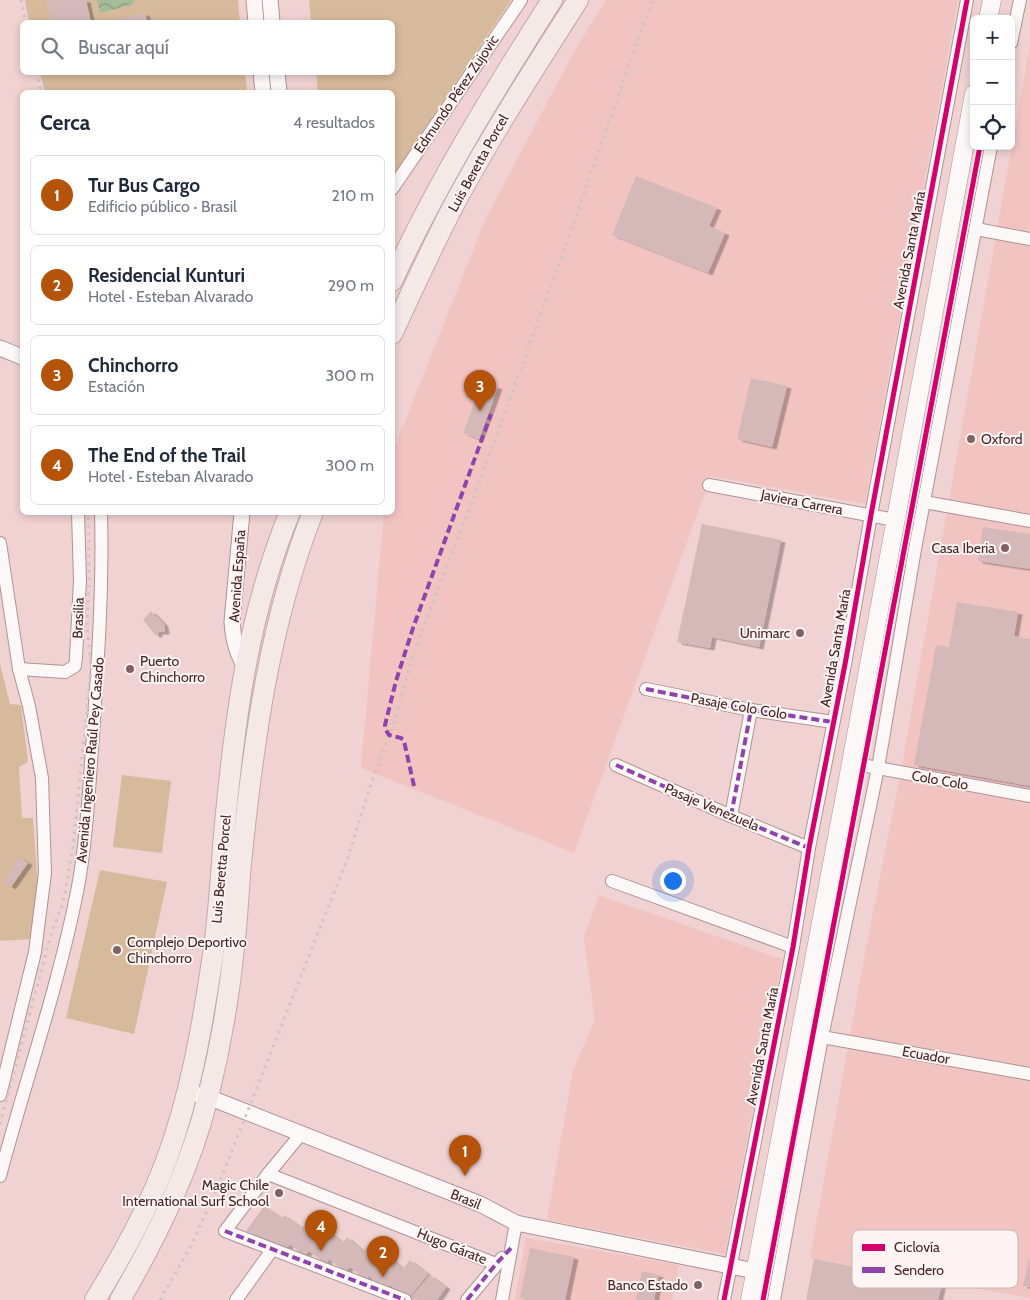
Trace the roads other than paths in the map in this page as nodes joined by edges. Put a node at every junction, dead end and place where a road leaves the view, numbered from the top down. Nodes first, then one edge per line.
1 (254, 0) edge
2 (270, 0) edge
3 (521, 0) edge
4 (552, 0) edge
5 (578, 0) edge
6 (967, 0) edge
7 (992, 0) edge
8 (1020, 0) edge
9 (989, 15) edge
10 (256, 20) edge
11 (272, 20) edge
12 (1015, 24) edge
13 (261, 75) edge
14 (277, 75) edge
15 (263, 90) edge
16 (279, 90) edge
17 (972, 105) edge
18 (991, 150) edge
19 (395, 185) edge
20 (976, 229) junction
21 (1030, 239) edge
22 (395, 275) edge
23 (395, 328) edge
24 (0, 348) edge
25 (20, 356) edge
26 (708, 485) dead end
27 (924, 502) junction
28 (78, 515) edge
29 (101, 515) edge
30 (242, 515) edge
31 (289, 515) edge
32 (312, 515) edge
33 (871, 515) junction
34 (895, 520) junction
35 (1030, 521) edge
36 (0, 543) edge
37 (245, 666) junction
38 (19, 669) junction
39 (646, 689) dead end
40 (751, 710) junction
41 (833, 722) junction
42 (851, 763) junction
43 (616, 765) dead end
44 (878, 768) junction
45 (1030, 796) edge
46 (731, 816) junction
47 (809, 848) junction
48 (612, 881) dead end
49 (793, 947) junction
50 (822, 1037) junction
51 (1030, 1074) edge
52 (187, 1092) junction
53 (0, 1095) edge
54 (208, 1097) junction
55 (301, 1134) junction
56 (268, 1174) junction
57 (0, 1176) edge
58 (516, 1223) junction
59 (512, 1247) junction
60 (272, 1250) junction
61 (496, 1264) junction
62 (731, 1266) junction
63 (755, 1271) junction
64 (96, 1300) edge
65 (120, 1300) edge
66 (236, 1300) edge
67 (405, 1300) edge
68 (467, 1300) edge
69 (502, 1300) edge
70 (724, 1300) edge
71 (750, 1300) edge
72 (774, 1300) edge

1 - 10 street
2 - 11 street
3 - 19 street, Edmundo Pérez Zujovic
4 - 22 main road, Luis Beretta Porcel
5 - 23 main road, Luis Beretta Porcel
6 - 33 street, Avenida Santa María
7 - 9 main road
8 - 12 street
13 - 15 street
14 - 16 street
17 - 34 main road
18 - 20 street
20 - 21 street
20 - 27 street
24 - 25 street
26 - 33 street, Javiera Carrera
27 - 35 street
27 - 44 street
28 - 38 street, Brasilia
29 - 57 street, Avenida Ingeniero Raúl Pey Casado
30 - 37 street, Avenida España
31 - 37 main road, Luis Beretta Porcel
32 - 54 main road, Luis Beretta Porcel
33 - 34 street, Javiera Carrera
33 - 41 street, Avenida Santa María
34 - 42 main road
36 - 38 street
37 - 52 main road, Luis Beretta Porcel
38 - 53 street
39 - 40 street, Pasaje Colo Colo
40 - 41 street, Pasaje Colo Colo
40 - 46 street
41 - 47 street, Avenida Santa María
42 - 44 street, Colo Colo
42 - 63 main road
43 - 46 street, Pasaje Venezuela
44 - 45 street, Colo Colo
44 - 50 street
46 - 47 street, Pasaje Venezuela
47 - 49 street, Avenida Santa María
48 - 49 street
49 - 62 street, Avenida Santa María
50 - 51 street, Ecuador
50 - 72 street
52 - 54 street, Brasil
52 - 64 main road, Luis Beretta Porcel
54 - 55 street, Brasil
54 - 65 main road, Luis Beretta Porcel
55 - 56 street
55 - 58 street, Brasil
56 - 60 street
56 - 61 street, Hugo Gárate
58 - 59 street
58 - 62 street, Brasil
59 - 61 street
59 - 69 street
60 - 66 street
60 - 67 street
61 - 68 street
62 - 63 street, Brasil
62 - 70 street, Avenida Santa María
63 - 71 main road

